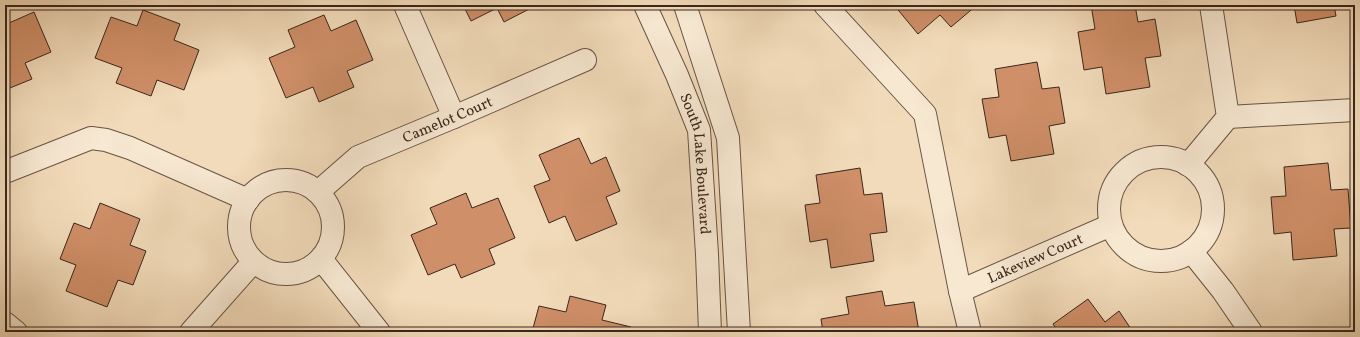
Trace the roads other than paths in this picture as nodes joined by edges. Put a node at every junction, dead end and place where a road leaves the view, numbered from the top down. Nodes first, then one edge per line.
1 (405, 5) edge
2 (645, 5) edge
3 (685, 5) edge
4 (825, 5) edge
5 (1211, 5) edge
6 (585, 60) dead end
7 (1355, 110) edge
8 (1228, 117) junction
9 (454, 118) junction
10 (1188, 165) junction
11 (5, 172) edge
12 (318, 192) junction
13 (248, 200) junction
14 (1110, 225) junction
15 (1191, 251) junction
16 (320, 259) junction
17 (253, 262) junction
18 (960, 291) junction
19 (5, 323) edge
20 (16, 332) edge
21 (191, 332) edge
22 (379, 332) edge
23 (710, 332) edge
24 (739, 332) edge
25 (970, 332) edge
26 (1251, 332) edge

1 - 9 street
2 - 23 street, South Lake Boulevard
3 - 24 street, South Lake Boulevard
4 - 18 street
5 - 8 street
6 - 9 street, Camelot Court
7 - 8 street
8 - 10 street
9 - 12 street, Camelot Court
10 - 14 street
10 - 15 street
11 - 13 street
12 - 13 street
12 - 16 street
13 - 17 street
14 - 15 street
14 - 18 street, Lakeview Court
15 - 26 street
16 - 17 street
16 - 22 street
17 - 21 street
18 - 25 street
19 - 20 street

